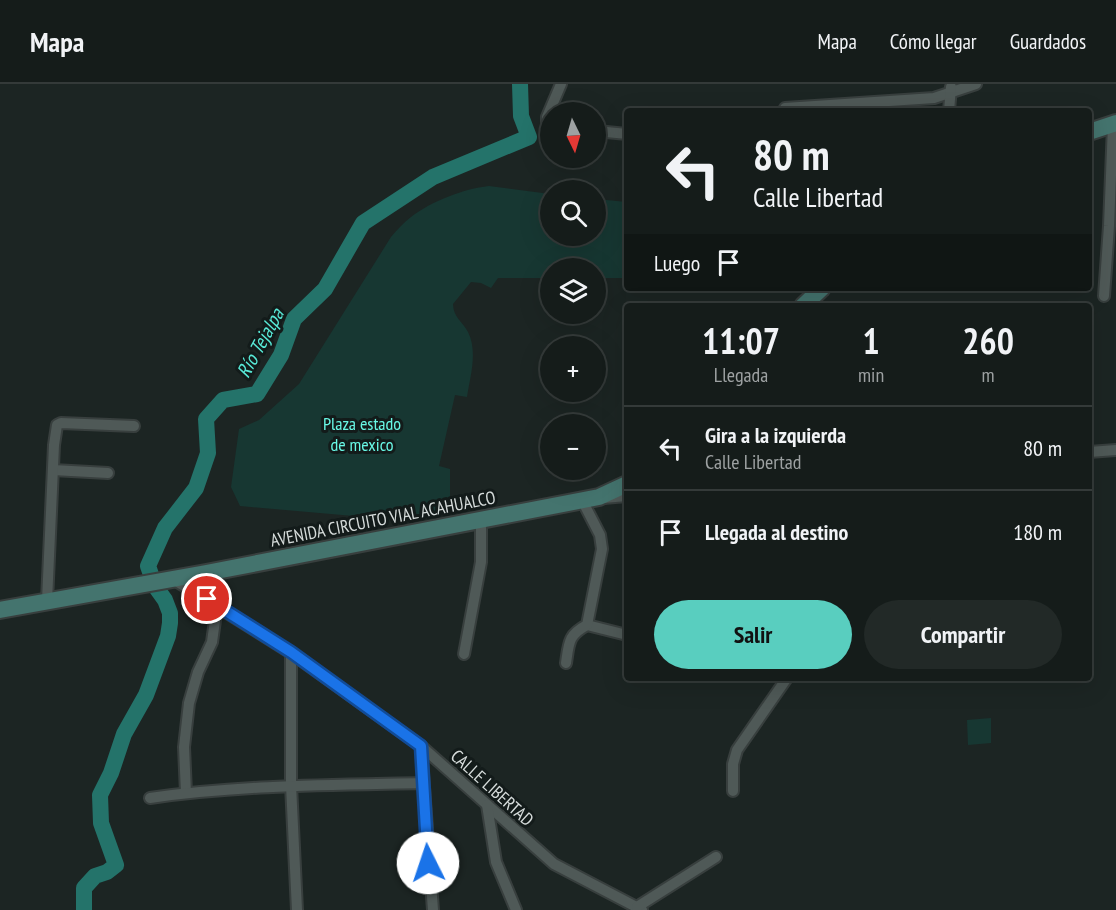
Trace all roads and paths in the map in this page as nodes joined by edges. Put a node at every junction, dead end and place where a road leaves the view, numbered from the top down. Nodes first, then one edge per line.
1 (561, 84) edge
2 (976, 84) edge
3 (951, 88) edge
4 (553, 102) edge
5 (785, 108) dead end
6 (949, 108) edge
7 (1114, 124) edge
8 (606, 131) edge
9 (1092, 131) edge
10 (624, 134) edge
11 (819, 291) edge
12 (1104, 296) dead end
13 (806, 303) edge
14 (134, 426) dead end
15 (1116, 450) edge
16 (1092, 452) edge
17 (53, 470) junction
18 (108, 473) dead end
19 (624, 485) edge
20 (624, 496) edge
21 (591, 499) junction
22 (481, 520) junction
23 (206, 573) junction
24 (168, 579) junction
25 (207, 599) junction
26 (47, 601) junction
27 (217, 606) junction
28 (0, 610) edge
29 (587, 625) junction
30 (624, 634) edge
31 (291, 652) junction
32 (464, 654) dead end
33 (566, 663) dead end
34 (785, 681) edge
35 (421, 746) junction
36 (423, 783) junction
37 (291, 785) junction
38 (733, 791) dead end
39 (186, 793) junction
40 (150, 798) dead end
41 (487, 805) junction
42 (716, 857) dead end
43 (640, 908) edge
44 (297, 910) edge
45 (433, 910) edge
46 (516, 910) edge

1 - 4 street
2 - 3 street
3 - 5 street
3 - 6 street
7 - 9 street
7 - 12 street
8 - 10 street
11 - 13 street
14 - 17 street
15 - 16 street
17 - 18 street
17 - 26 street
19 - 21 street, AVENIDA CIRCUITO VIAL ACAHUALCO
20 - 21 street
21 - 22 street, AVENIDA CIRCUITO VIAL ACAHUALCO
21 - 29 street
22 - 23 street, AVENIDA CIRCUITO VIAL ACAHUALCO
22 - 32 street
23 - 24 street, AVENIDA CIRCUITO VIAL ACAHUALCO
23 - 25 street
24 - 25 street, CALLE LIBERTAD
24 - 26 street, AVENIDA CIRCUITO VIAL ACAHUALCO
25 - 27 street, CALLE LIBERTAD
26 - 28 street, AVENIDA CIRCUITO VIAL ACAHUALCO
27 - 31 street, CALLE LIBERTAD
27 - 39 street
29 - 30 street
29 - 33 street
31 - 35 street, CALLE LIBERTAD
31 - 37 street
34 - 38 street
35 - 36 street
35 - 41 street, CALLE LIBERTAD
36 - 37 street
36 - 45 street
37 - 39 street
37 - 44 street
39 - 40 street
41 - 43 street, CALLE LIBERTAD
41 - 46 street
42 - 43 street

